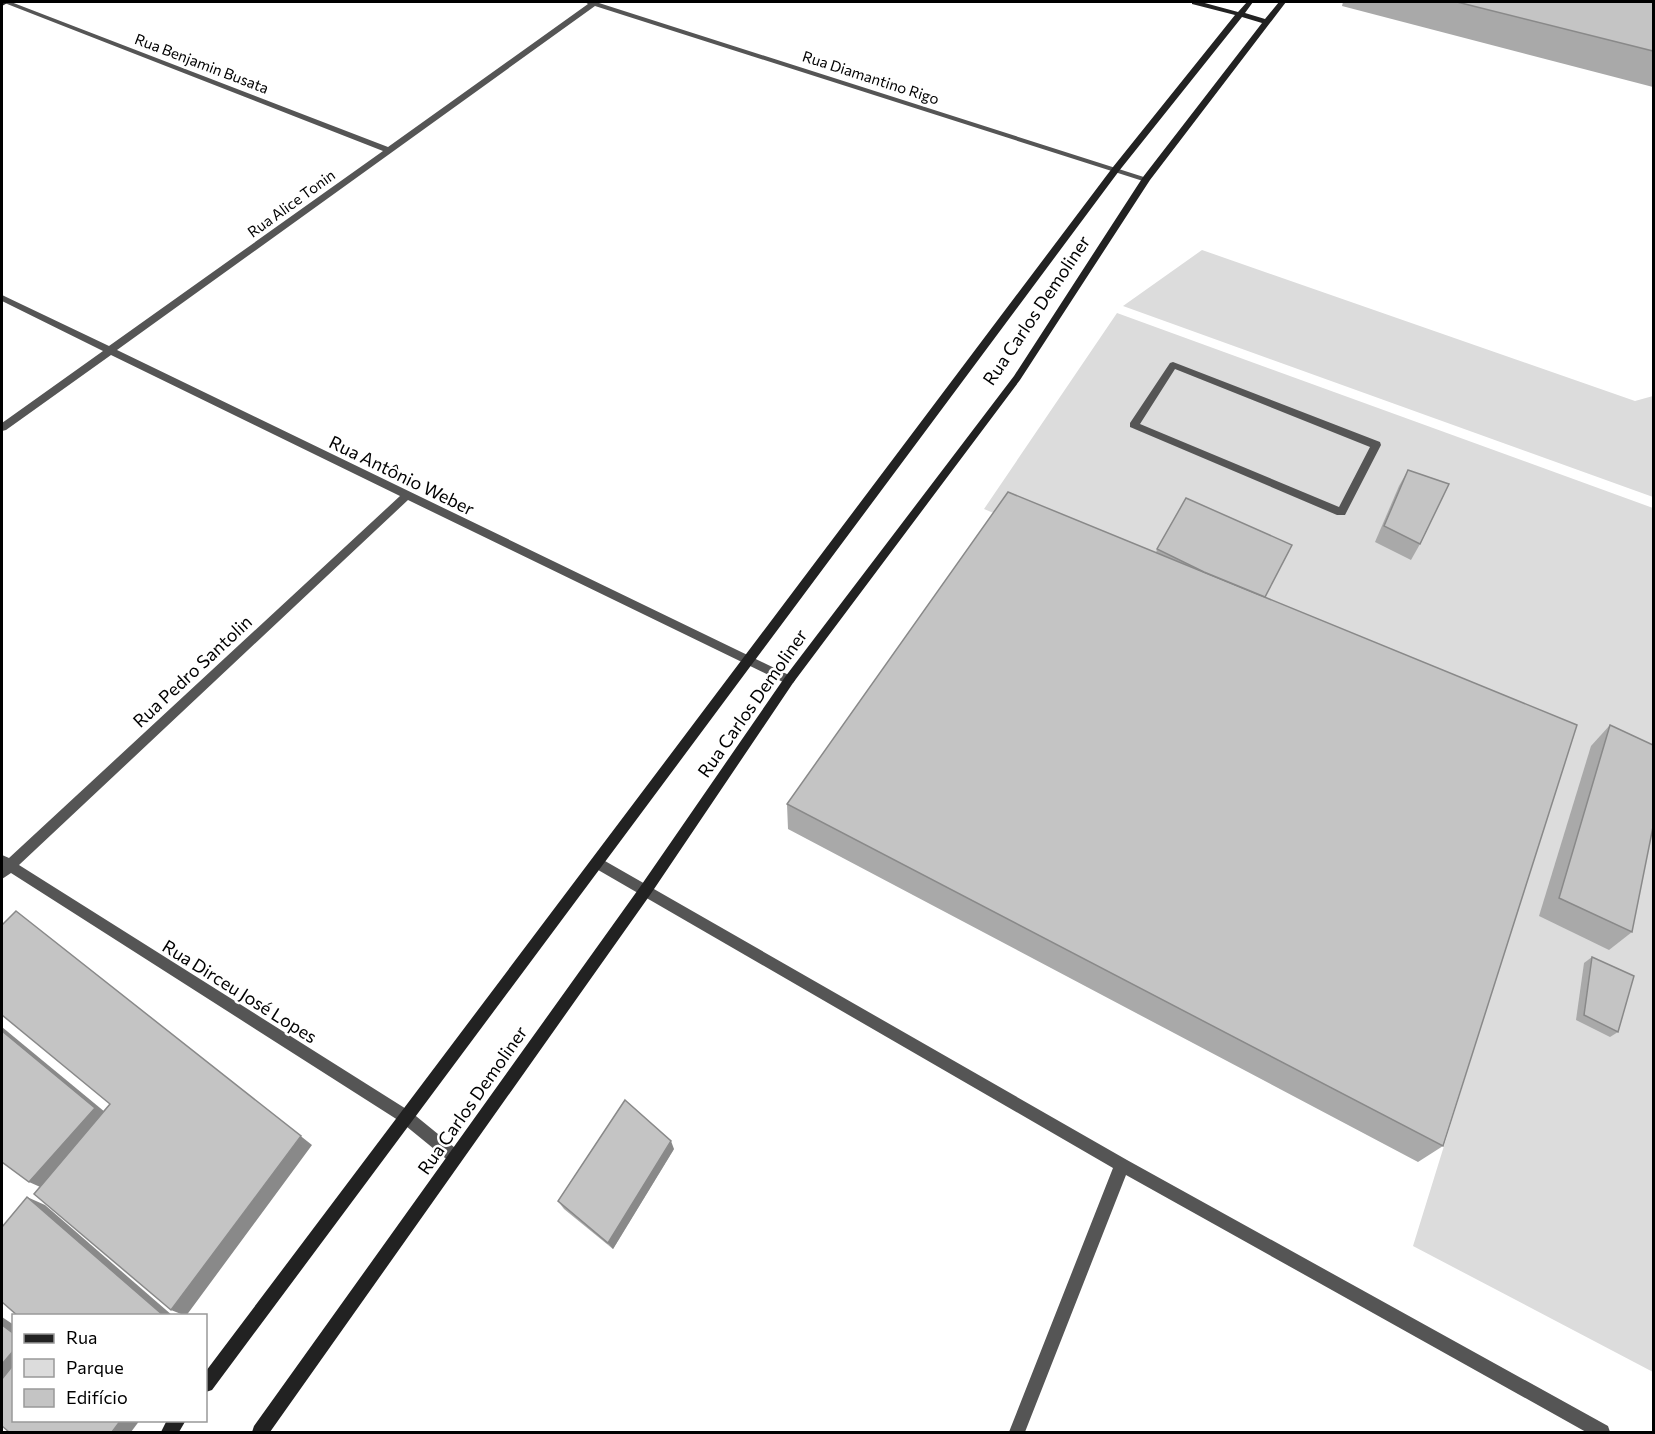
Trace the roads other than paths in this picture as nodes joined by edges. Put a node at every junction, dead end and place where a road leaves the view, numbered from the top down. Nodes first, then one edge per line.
1 (4, 2) edge
2 (592, 2) edge
3 (1195, 2) edge
4 (1250, 2) edge
5 (1282, 2) edge
6 (1241, 14) junction
7 (1267, 22) junction
8 (388, 150) junction
9 (1116, 169) junction
10 (1146, 179) junction
11 (2, 298) edge
12 (109, 350) junction
13 (1134, 425) joint
14 (2, 428) edge
15 (407, 495) junction
16 (748, 661) junction
17 (789, 680) junction
18 (598, 863) junction
19 (4, 866) edge
20 (645, 891) junction
21 (406, 1117) junction
22 (455, 1157) junction
23 (1122, 1165) junction
24 (207, 1383) edge
25 (260, 1432) edge
26 (1017, 1432) edge
27 (1602, 1432) edge

1 - 8 street, Rua Benjamin Busata
2 - 8 street, Rua Alice Tonin
2 - 9 street, Rua Diamantino Rigo
3 - 6 main road
4 - 6 main road, Rua Carlos Demoliner
5 - 7 main road, Rua Carlos Demoliner
6 - 7 main road
6 - 9 main road, Rua Carlos Demoliner
7 - 10 main road, Rua Carlos Demoliner
8 - 12 street, Rua Alice Tonin
9 - 10 street, Rua Diamantino Rigo
9 - 16 main road, Rua Carlos Demoliner
10 - 17 main road, Rua Carlos Demoliner
11 - 12 street, Rua Antônio Weber
12 - 14 street, Rua Alice Tonin
12 - 15 street, Rua Antônio Weber
13 - 13 street
15 - 16 street, Rua Antônio Weber
15 - 19 street, Rua Pedro Santolin
16 - 17 street, Rua Antônio Weber
16 - 18 main road, Rua Carlos Demoliner
17 - 20 main road, Rua Carlos Demoliner
18 - 20 street
18 - 21 main road, Rua Carlos Demoliner
19 - 21 street, Rua Dirceu José Lopes
20 - 22 main road, Rua Carlos Demoliner
20 - 23 street
21 - 22 street, Rua Dirceu José Lopes
21 - 24 main road, Rua Carlos Demoliner
22 - 25 main road, Rua Carlos Demoliner
23 - 26 street
23 - 27 street

